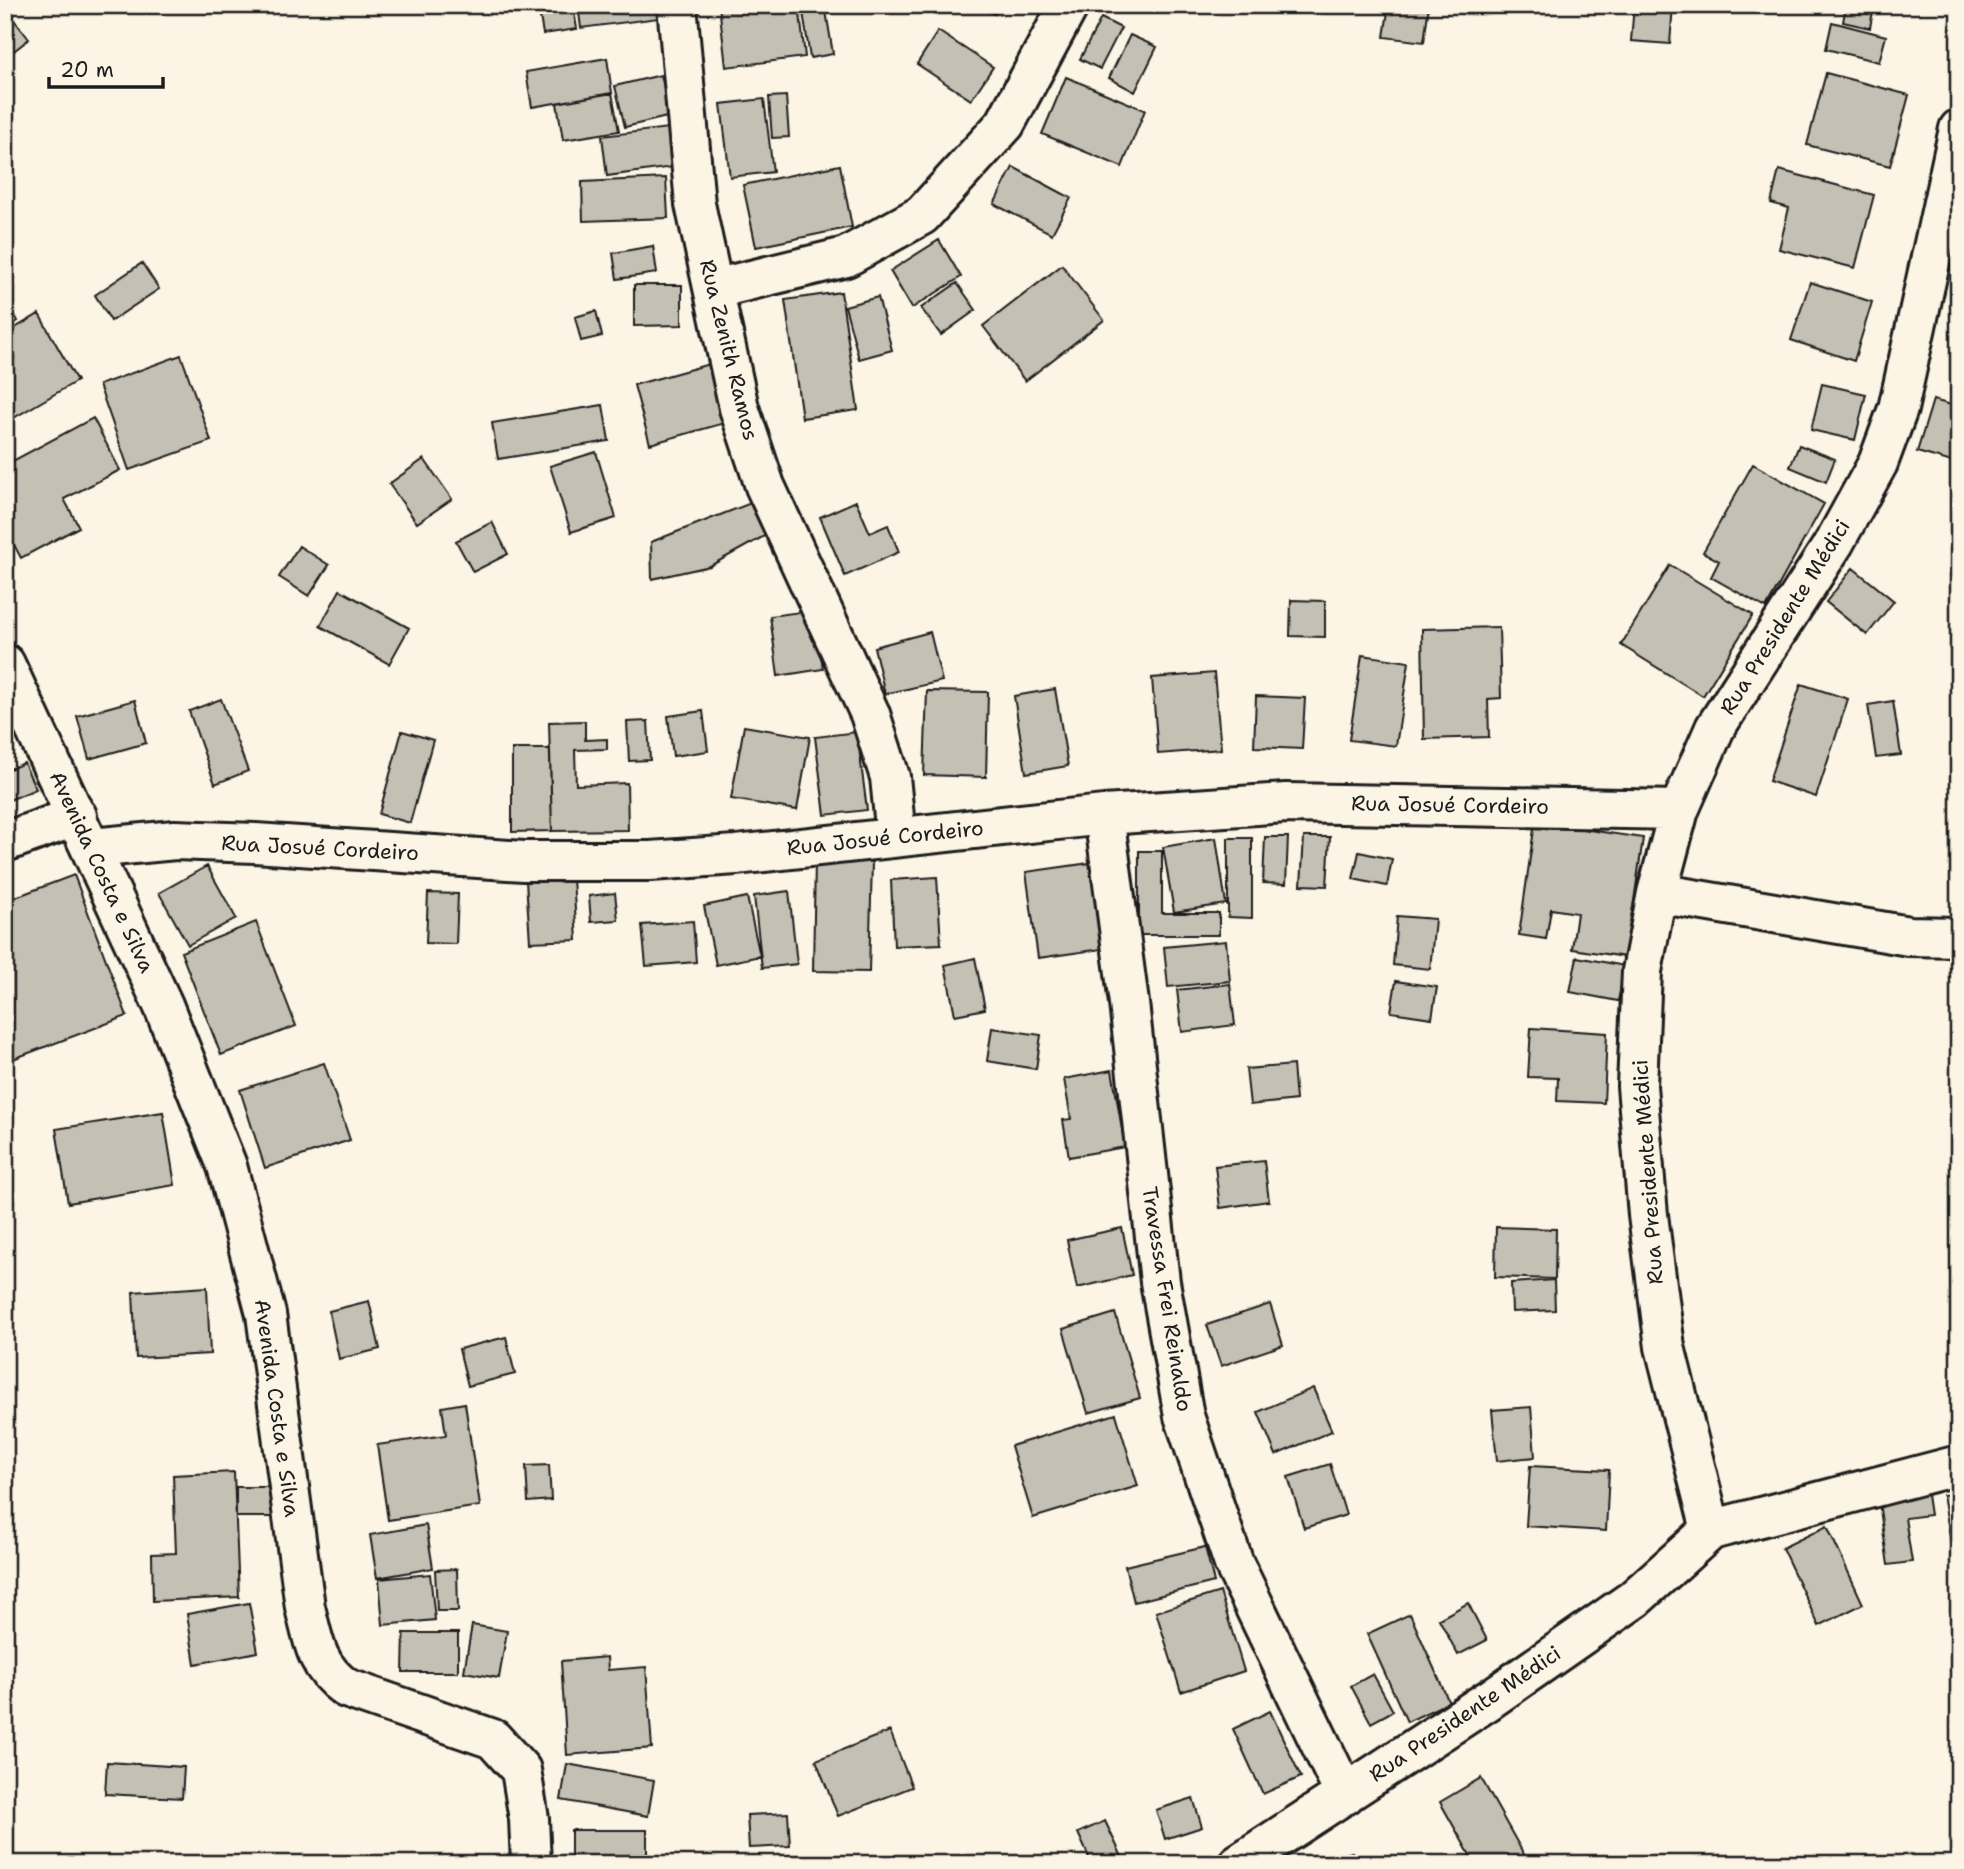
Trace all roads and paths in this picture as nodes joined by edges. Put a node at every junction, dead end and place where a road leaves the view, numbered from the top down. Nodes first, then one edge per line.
1 (677, 5) edge
2 (1069, 5) edge
3 (1959, 129) edge
4 (714, 289) junction
5 (5, 664) edge
6 (1679, 810) junction
7 (1104, 815) junction
8 (84, 832) junction
9 (897, 837) junction
10 (5, 842) edge
11 (1657, 893) junction
12 (1959, 937) edge
13 (1959, 1465) edge
14 (1711, 1530) junction
15 (1345, 1795) junction
16 (531, 1864) edge
17 (1238, 1864) edge

1 - 4 street, Rua Zenith Ramos
2 - 4 street
3 - 6 street, Rua Presidente Médici
4 - 9 street, Rua Zenith Ramos
5 - 8 street, Avenida Costa e Silva
6 - 7 street, Rua Josué Cordeiro
6 - 11 street, Rua Presidente Médici
7 - 9 street, Rua Josué Cordeiro
7 - 15 street, Travessa Frei Reinaldo
8 - 9 street, Rua Josué Cordeiro
8 - 10 street, Rua Josué Cordeiro
8 - 16 street, Avenida Costa e Silva
11 - 12 street
11 - 14 street, Rua Presidente Médici
13 - 14 street
14 - 15 street, Rua Presidente Médici
15 - 17 street, Rua Presidente Médici

